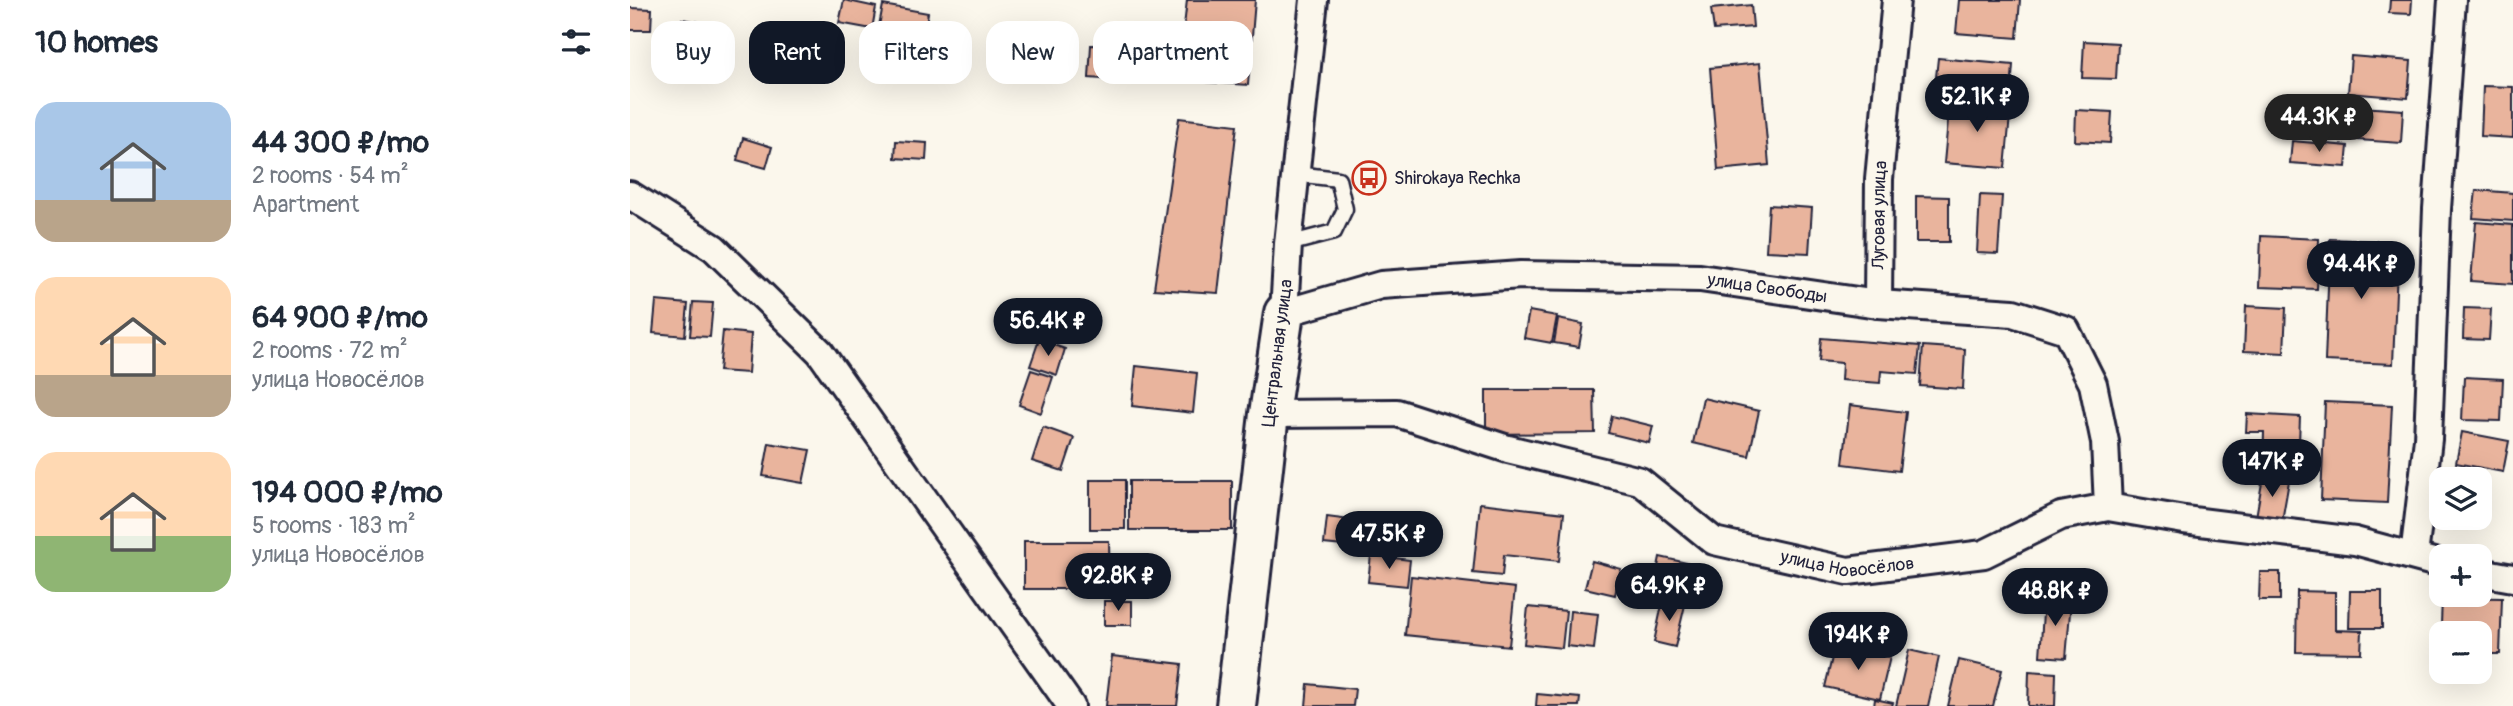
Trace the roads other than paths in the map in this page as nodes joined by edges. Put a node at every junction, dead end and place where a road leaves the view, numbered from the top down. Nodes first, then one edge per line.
1 (1314, 0) edge
2 (1896, 0) edge
3 (2452, 0) edge
4 (1296, 174) junction
5 (630, 195) edge
6 (1288, 244) junction
7 (1878, 304) junction
8 (1284, 313) junction
9 (1269, 414) junction
10 (2108, 507) junction
11 (2414, 556) junction
12 (2429, 560) edge
13 (2492, 574) edge
14 (2513, 578) edge
15 (1070, 706) edge
16 (1236, 706) edge

1 - 4 street, Центральная улица
2 - 7 street, Луговая улица
3 - 11 street
4 - 6 street, Центральная улица
4 - 6 lane
5 - 15 street
6 - 8 street, Центральная улица
7 - 8 street, улица Свободы
7 - 10 street, улица Свободы
8 - 9 street, Центральная улица
9 - 10 street, улица Новосёлов
9 - 16 street, Центральная улица
10 - 11 street, улица Новосёлов
11 - 12 street, улица Новосёлов
13 - 14 street

